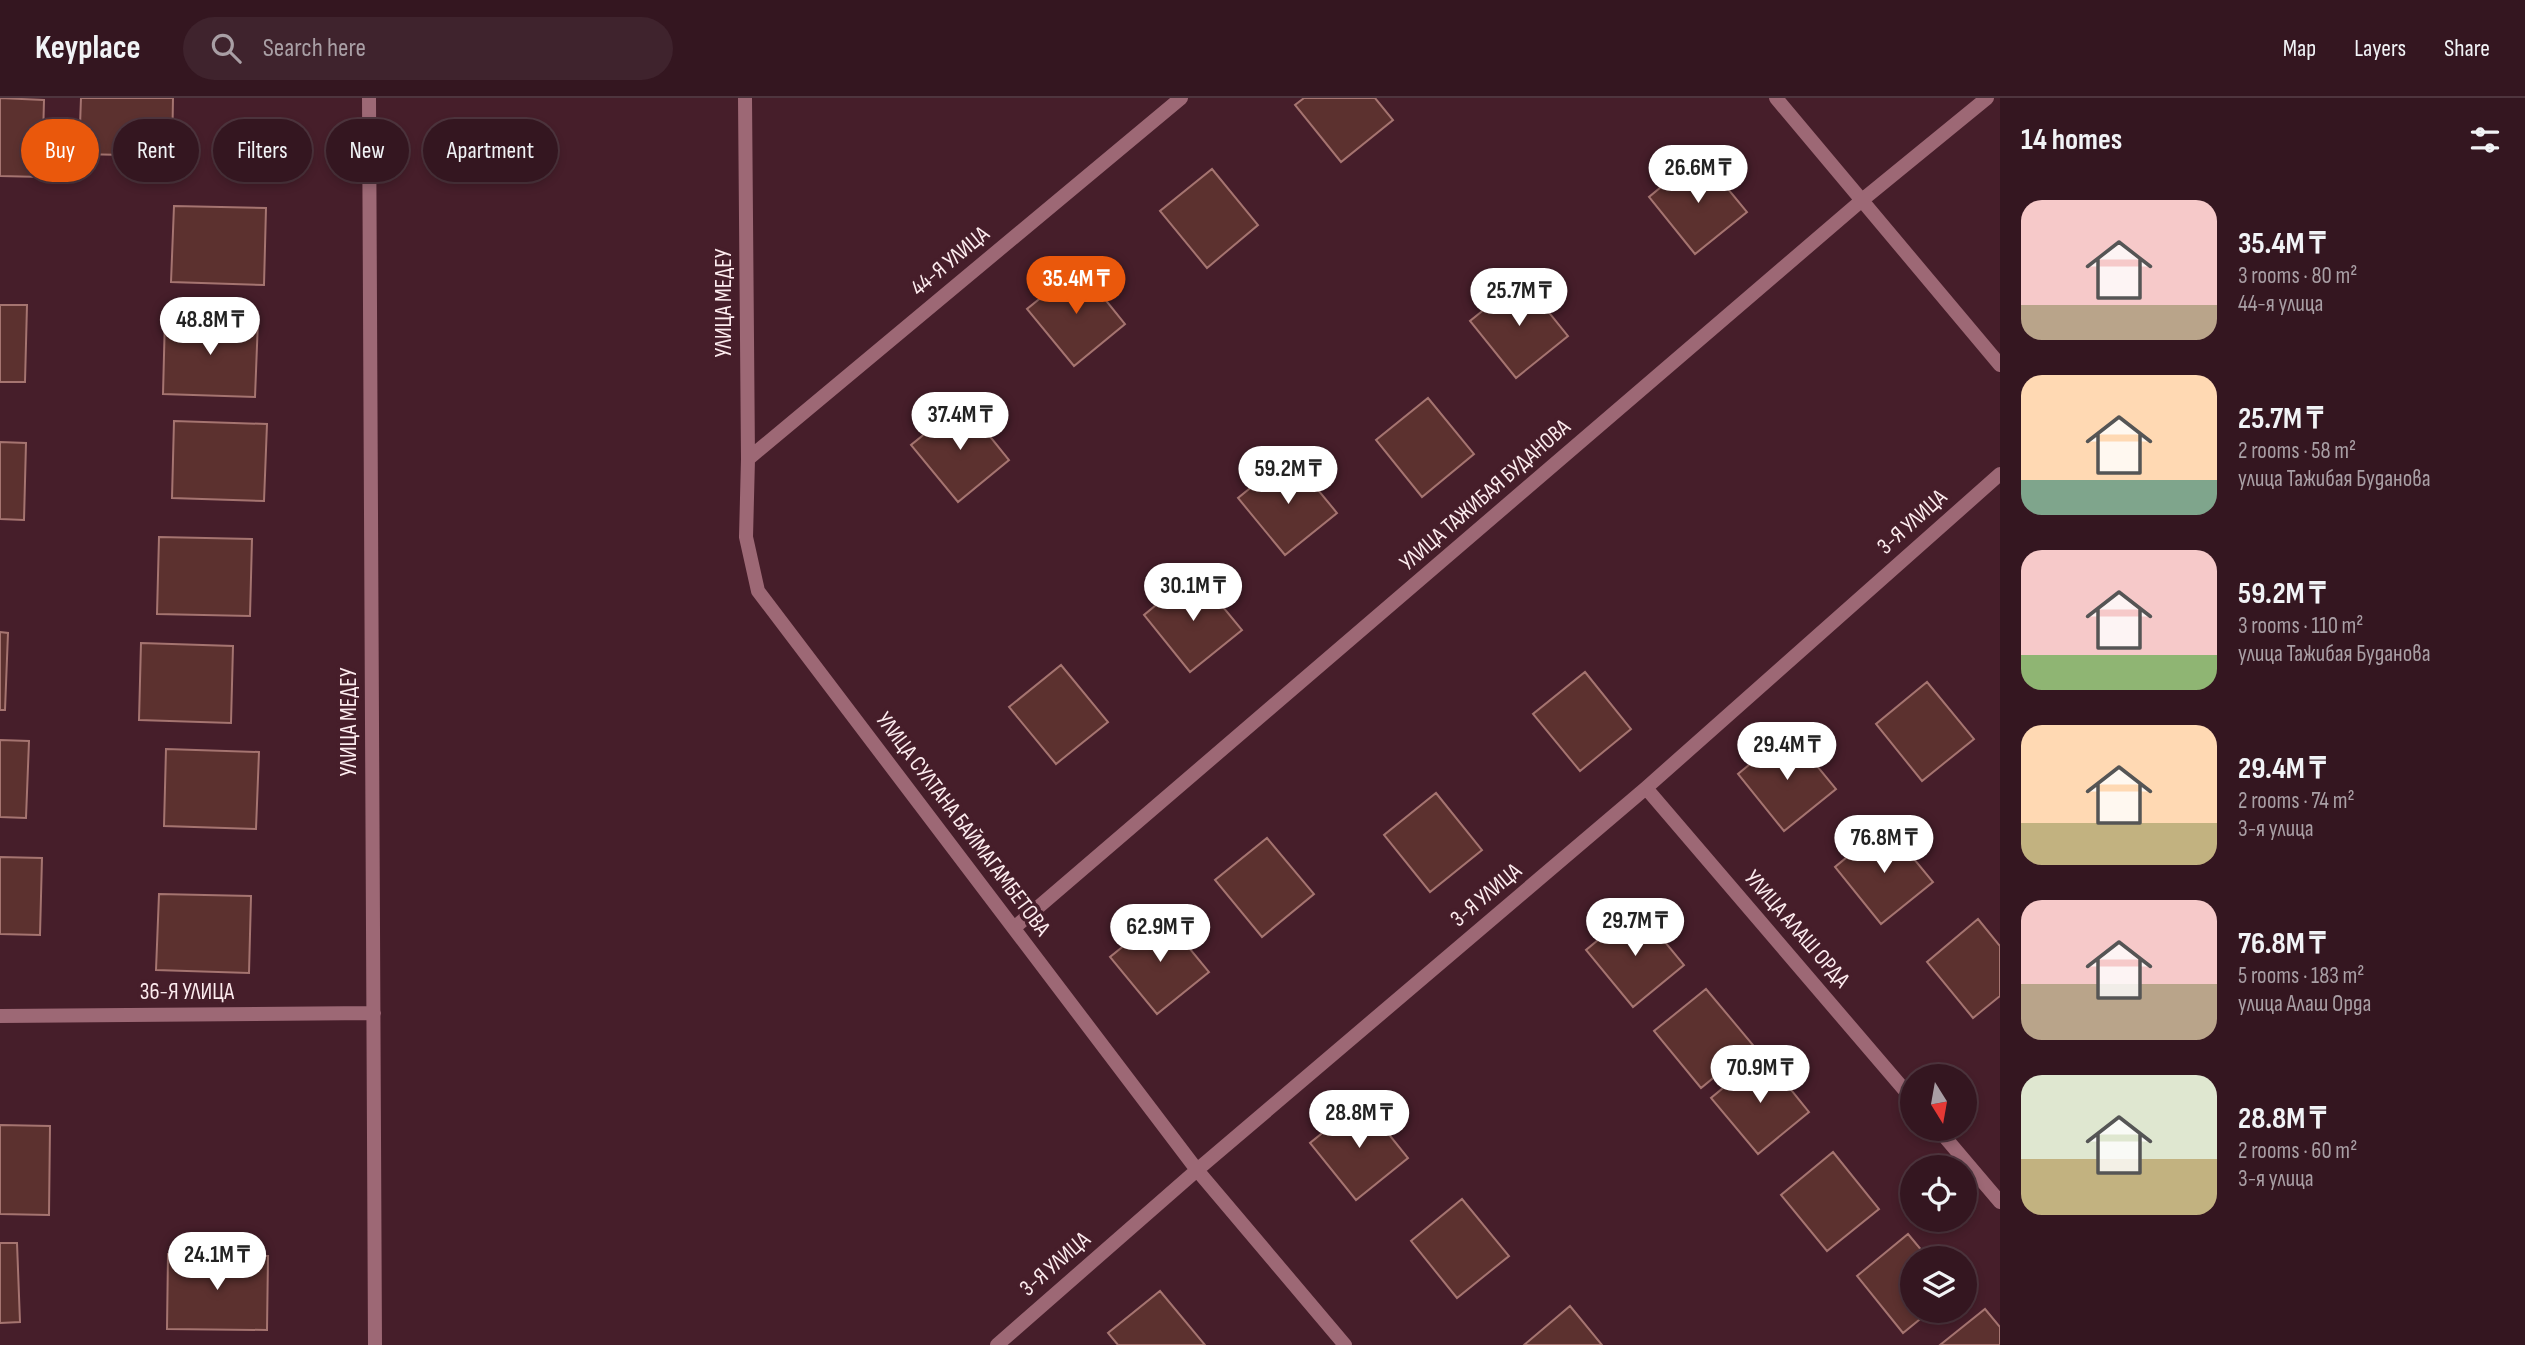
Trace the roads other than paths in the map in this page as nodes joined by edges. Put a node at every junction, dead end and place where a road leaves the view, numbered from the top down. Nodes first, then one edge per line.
1 (369, 98) edge
2 (745, 98) edge
3 (1181, 98) edge
4 (1776, 98) edge
5 (1987, 98) edge
6 (1861, 201) junction
7 (2000, 365) edge
8 (748, 459) junction
9 (2000, 474) edge
10 (758, 591) joint
11 (1646, 788) junction
12 (1014, 928) junction
13 (374, 1013) junction
14 (0, 1016) edge
15 (1900, 1085) edge
16 (1948, 1141) edge
17 (1197, 1170) junction
18 (2000, 1202) edge
19 (375, 1345) edge
20 (996, 1345) edge
21 (1345, 1345) edge

1 - 13 street, УЛИЦА МЕДЕУ
2 - 8 street, УЛИЦА МЕДЕУ
3 - 8 street, 44-Я УЛИЦА
4 - 6 street
5 - 6 street, УЛИЦА ТАЖИБАЯ БУДАНОВА
6 - 7 street
6 - 12 street, УЛИЦА ТАЖИБАЯ БУДАНОВА
8 - 10 street, УЛИЦА МЕДЕУ
9 - 11 street, 3-Я УЛИЦА
10 - 12 street, УЛИЦА СУЛТАНА БАЙМАГАМБЕТОВА
11 - 15 street, УЛИЦА АЛАШ ОРДА
11 - 17 street, 3-Я УЛИЦА
12 - 17 street, УЛИЦА СУЛТАНА БАЙМАГАМБЕТОВА
13 - 14 street, 36-Я УЛИЦА
13 - 19 street, УЛИЦА МЕДЕУ
16 - 18 street
17 - 20 street, 3-Я УЛИЦА
17 - 21 street, УЛИЦА СУЛТАНА БАЙМАГАМБЕТОВА

